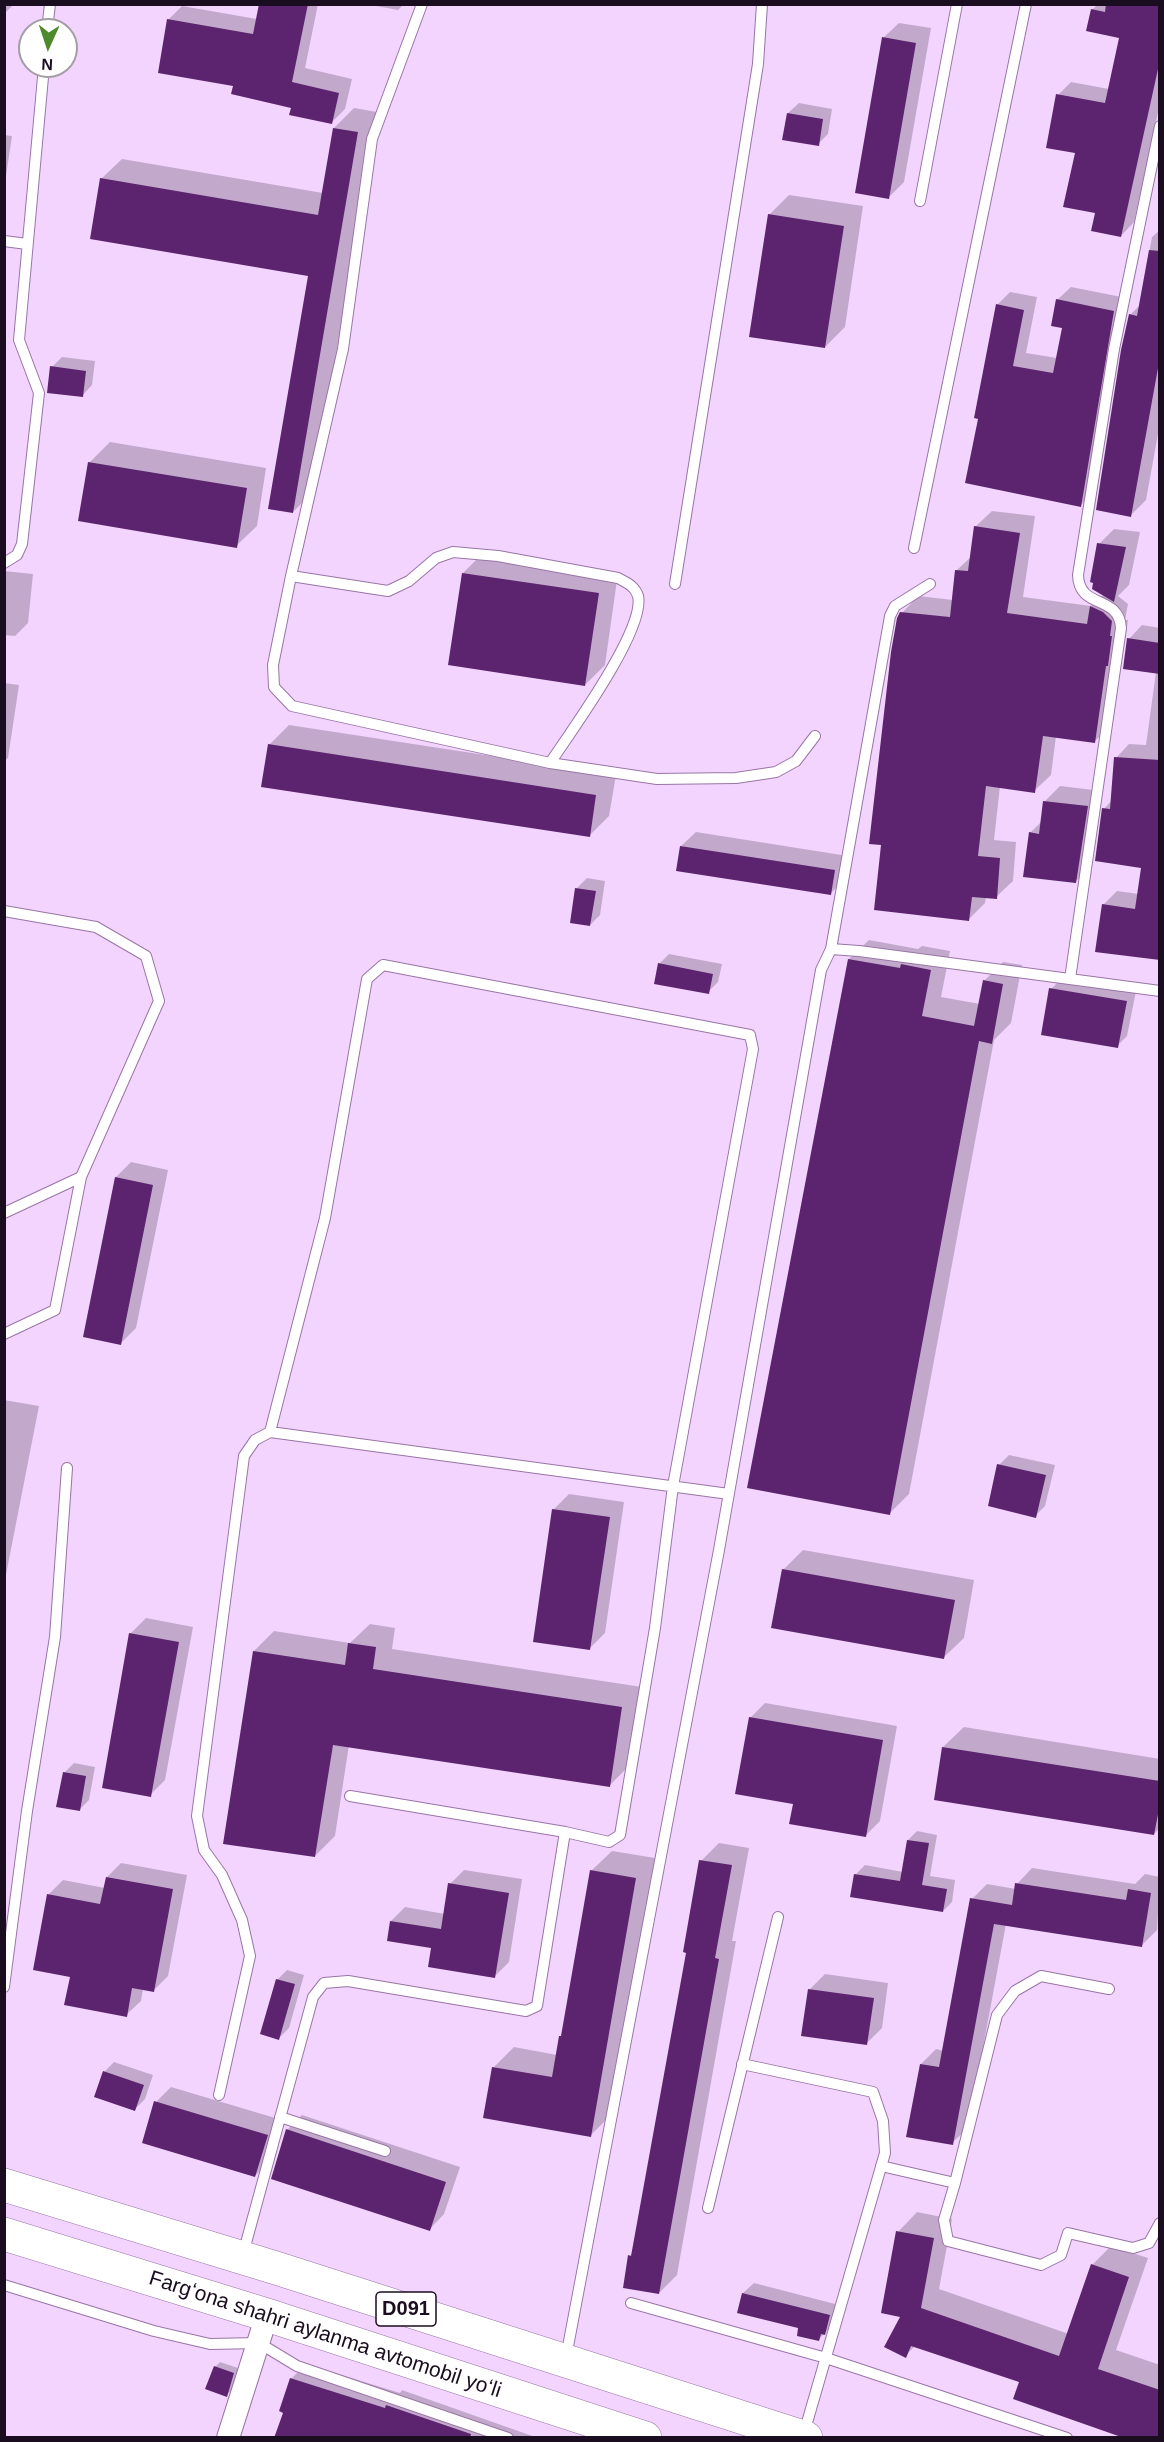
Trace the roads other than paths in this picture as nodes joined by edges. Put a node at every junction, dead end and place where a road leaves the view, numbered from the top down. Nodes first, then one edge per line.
1 (422, 4) edge
2 (762, 4) edge
3 (957, 4) edge
4 (1026, 4) edge
5 (43, 78) edge
6 (1160, 126) edge
7 (920, 201) dead end
8 (4, 241) edge
9 (27, 244) junction
10 (914, 548) dead end
11 (4, 563) edge
12 (291, 576) junction
13 (675, 584) dead end
14 (930, 584) dead end
15 (814, 736) dead end
16 (550, 763) junction
17 (4, 911) edge
18 (831, 949) junction
19 (1070, 979) junction
20 (1160, 991) edge
21 (81, 1177) junction
22 (4, 1213) edge
23 (4, 1334) edge
24 (270, 1432) junction
25 (68, 1468) dead end
26 (673, 1486) junction
27 (729, 1494) junction
28 (350, 1796) dead end
29 (565, 1832) junction
30 (9, 1911) edge
31 (778, 1917) dead end
32 (4, 1987) edge
33 (1109, 1989) dead end
34 (742, 2064) junction
35 (219, 2095) dead end
36 (280, 2117) junction
37 (385, 2151) dead end
38 (881, 2166) junction
39 (955, 2183) junction
40 (4, 2185) edge
41 (708, 2208) dead end
42 (1160, 2223) edge
43 (4, 2234) edge
44 (242, 2258) junction
45 (4, 2285) edge
46 (631, 2303) dead end
47 (263, 2329) junction
48 (826, 2358) junction
49 (566, 2360) junction
50 (805, 2437) edge
51 (228, 2438) edge
52 (508, 2438) edge
53 (645, 2438) edge
54 (1067, 2438) edge

1 - 12 lane
2 - 13 lane
3 - 7 lane
4 - 10 lane
5 - 9 lane
6 - 19 lane
8 - 9 lane
9 - 11 lane
12 - 16 lane
12 - 16 lane
14 - 18 lane
15 - 16 lane
17 - 21 lane
18 - 19 lane
18 - 27 lane
19 - 20 lane
21 - 22 lane
21 - 23 lane
24 - 26 lane
24 - 26 lane
24 - 35 lane
25 - 30 lane
26 - 27 lane
26 - 29 lane
27 - 49 lane
28 - 29 lane
29 - 36 lane
30 - 32 lane
31 - 34 lane
33 - 39 lane
34 - 38 lane
34 - 41 lane
36 - 37 lane
36 - 44 lane
38 - 39 lane
38 - 48 lane
39 - 42 lane
40 - 44 highway, D091
43 - 47 highway, Fargʻona shahri aylanma avtomobil yoʻli / D091
44 - 49 highway, D091
45 - 47 lane
46 - 48 lane
47 - 51 street
47 - 52 lane
47 - 53 highway, Fargʻona shahri aylanma avtomobil yoʻli / D091
48 - 50 lane
48 - 54 lane
49 - 50 highway, D091

